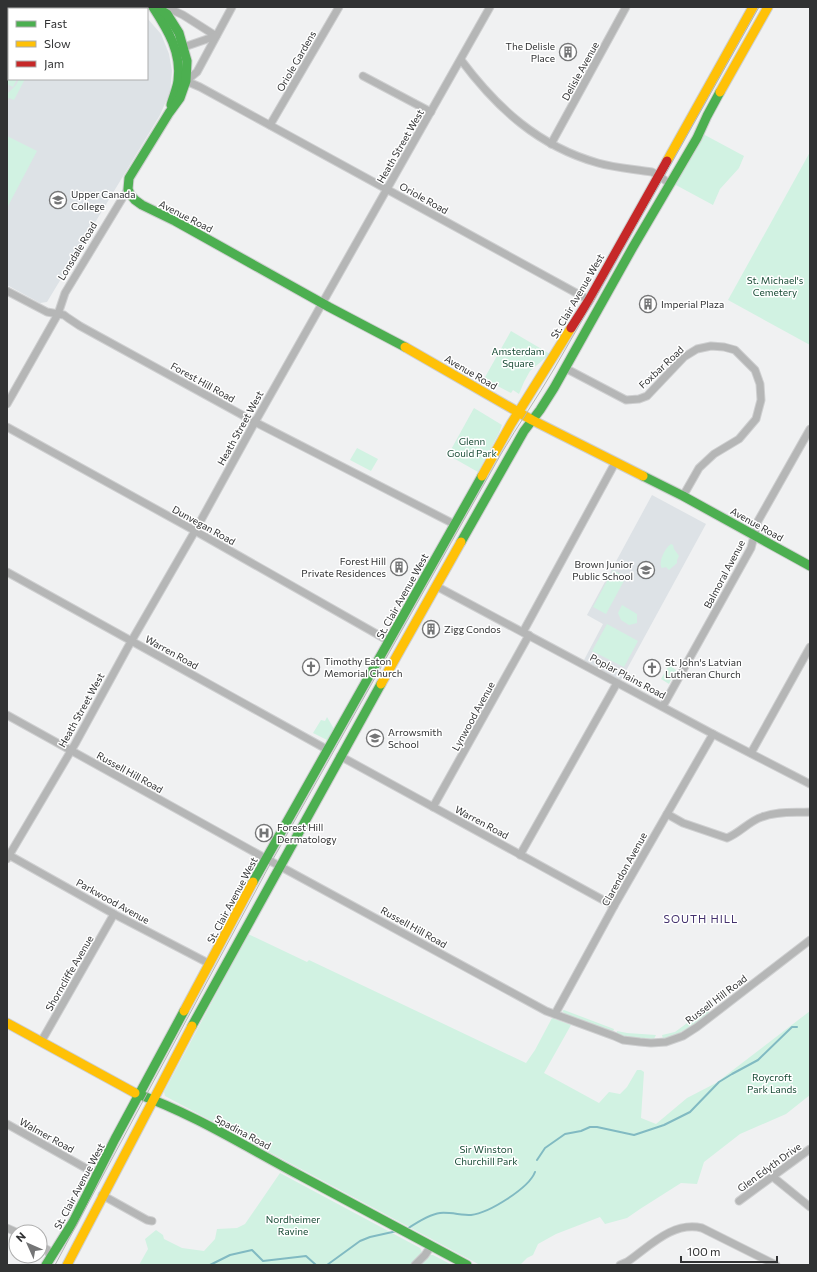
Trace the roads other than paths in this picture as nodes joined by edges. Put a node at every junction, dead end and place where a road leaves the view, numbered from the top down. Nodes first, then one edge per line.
1 (155, 7) edge
2 (166, 7) edge
3 (232, 7) edge
4 (339, 7) edge
5 (490, 7) edge
6 (626, 7) edge
7 (753, 7) edge
8 (768, 7) edge
9 (216, 36) junction
10 (184, 47) junction
11 (460, 60) junction
12 (179, 63) junction
13 (363, 76) dead end
14 (186, 80) junction
15 (169, 112) junction
16 (431, 112) junction
17 (270, 125) junction
18 (551, 144) junction
19 (658, 175) junction
20 (670, 184) junction
21 (128, 189) junction
22 (386, 189) junction
23 (7, 291) edge
24 (589, 300) junction
25 (323, 303) junction
26 (58, 314) junction
27 (565, 368) junction
28 (7, 404) edge
29 (518, 412) junction
30 (532, 420) junction
31 (255, 422) junction
32 (7, 428) edge
33 (810, 430) edge
34 (615, 463) junction
35 (683, 496) junction
36 (454, 524) junction
37 (195, 531) junction
38 (754, 536) junction
39 (810, 566) edge
40 (7, 572) edge
41 (436, 586) junction
42 (526, 633) junction
43 (132, 641) junction
44 (389, 641) junction
45 (810, 647) edge
46 (366, 680) junction
47 (618, 683) junction
48 (379, 688) junction
49 (663, 706) junction
50 (7, 715) edge
51 (712, 734) junction
52 (70, 750) junction
53 (328, 750) junction
54 (751, 753) junction
55 (340, 756) junction
56 (810, 784) edge
57 (433, 807) junction
58 (810, 812) edge
59 (667, 814) junction
60 (520, 854) junction
61 (8, 856) edge
62 (266, 858) junction
63 (280, 866) junction
64 (614, 906) junction
65 (114, 914) junction
66 (810, 940) edge
67 (210, 964) junction
68 (555, 1014) junction
69 (7, 1023) edge
70 (41, 1042) junction
71 (140, 1094) junction
72 (154, 1099) junction
73 (7, 1124) edge
74 (810, 1149) edge
75 (98, 1175) junction
76 (774, 1177) junction
77 (102, 1196) junction
78 (739, 1201) dead end
79 (810, 1207) edge
80 (152, 1221) dead end
81 (431, 1246) junction
82 (636, 1256) junction
83 (48, 1261) edge
84 (67, 1265) edge
85 (415, 1265) edge
86 (466, 1265) edge
87 (620, 1265) edge
88 (636, 1265) edge
89 (776, 1265) edge

1 - 10 main road
1 - 12 main road
2 - 9 street
3 - 9 street
4 - 17 street, Oriole Gardens
5 - 11 street, Heath Street West
6 - 18 street, Delisle Avenue
7 - 19 main road, St. Clair Avenue West
8 - 20 main road
9 - 10 street
9 - 14 street
10 - 14 main road
11 - 16 street, Heath Street West
11 - 18 street
12 - 14 main road
12 - 15 main road
13 - 16 street
14 - 15 main road
14 - 17 street, Oriole Road
15 - 21 main road, Lonsdale Road
16 - 22 street, Heath Street West
17 - 22 street, Oriole Road
18 - 19 street
19 - 20 street
19 - 24 main road, St. Clair Avenue West
20 - 27 main road
21 - 25 main road, Avenue Road
21 - 26 street, Lonsdale Road
22 - 24 street, Oriole Road
22 - 25 street, Heath Street West
23 - 26 street, Forest Hill Road
24 - 29 main road, St. Clair Avenue West
25 - 29 main road, Avenue Road
25 - 31 street, Heath Street West
26 - 28 street, Lonsdale Road
26 - 31 street, Forest Hill Road
27 - 30 main road
27 - 35 street, Foxbar Road
29 - 30 main road, Avenue Road
29 - 36 main road, St. Clair Avenue West
30 - 34 main road, Avenue Road
30 - 41 main road
31 - 36 street, Forest Hill Road
31 - 37 street, Heath Street West
32 - 37 street, Dunvegan Road
33 - 38 street, Balmoral Avenue
34 - 35 main road, Avenue Road
34 - 42 street, Lynwood Avenue
35 - 38 main road, Avenue Road
36 - 44 main road, St. Clair Avenue West
37 - 43 street, Heath Street West
37 - 44 street, Dunvegan Road
38 - 39 main road, Avenue Road
38 - 49 street, Balmoral Avenue
40 - 43 street, Warren Road
41 - 42 street, Poplar Plains Road
41 - 48 main road
42 - 47 street, Poplar Plains Road
42 - 57 street, Lynwood Avenue
43 - 52 street, Heath Street West
43 - 53 street, Warren Road
44 - 46 main road, St. Clair Avenue West
45 - 54 street
46 - 48 main road
46 - 53 main road, St. Clair Avenue West
47 - 49 street, Poplar Plains Road
47 - 60 street
48 - 55 main road
49 - 51 street, Poplar Plains Road
50 - 52 street, Russell Hill Road
51 - 54 street, Poplar Plains Road
51 - 59 street, Clarendon Avenue
52 - 61 street, Heath Street West
52 - 62 street, Russell Hill Road
53 - 62 main road, St. Clair Avenue West
54 - 56 street, Poplar Plains Road
55 - 57 street, Warren Road
55 - 63 main road
57 - 60 street, Warren Road
58 - 59 street
59 - 64 street, Clarendon Avenue
60 - 64 street, Warren Road
61 - 65 street, Parkwood Avenue
62 - 63 street, Russell Hill Road
62 - 67 main road, St. Clair Avenue West
63 - 68 street, Russell Hill Road
63 - 72 main road
64 - 68 street, Clarendon Avenue
65 - 67 street, Parkwood Avenue
65 - 70 street, Shorncliffe Avenue
66 - 68 street, Russell Hill Road
67 - 71 main road, St. Clair Avenue West
69 - 70 main road, Spadina Road
70 - 71 main road, Spadina Road
71 - 72 main road, Spadina Road
71 - 75 main road, St. Clair Avenue West
72 - 77 main road
72 - 81 main road, Spadina Road
73 - 75 street, Walmer Road
74 - 76 street, Glen Edyth Drive
75 - 83 main road, St. Clair Avenue West
76 - 78 street, Glen Edyth Drive
76 - 79 street
77 - 80 street
77 - 84 main road
81 - 85 street
81 - 86 main road, Spadina Road
82 - 87 street
82 - 88 street
82 - 89 street

